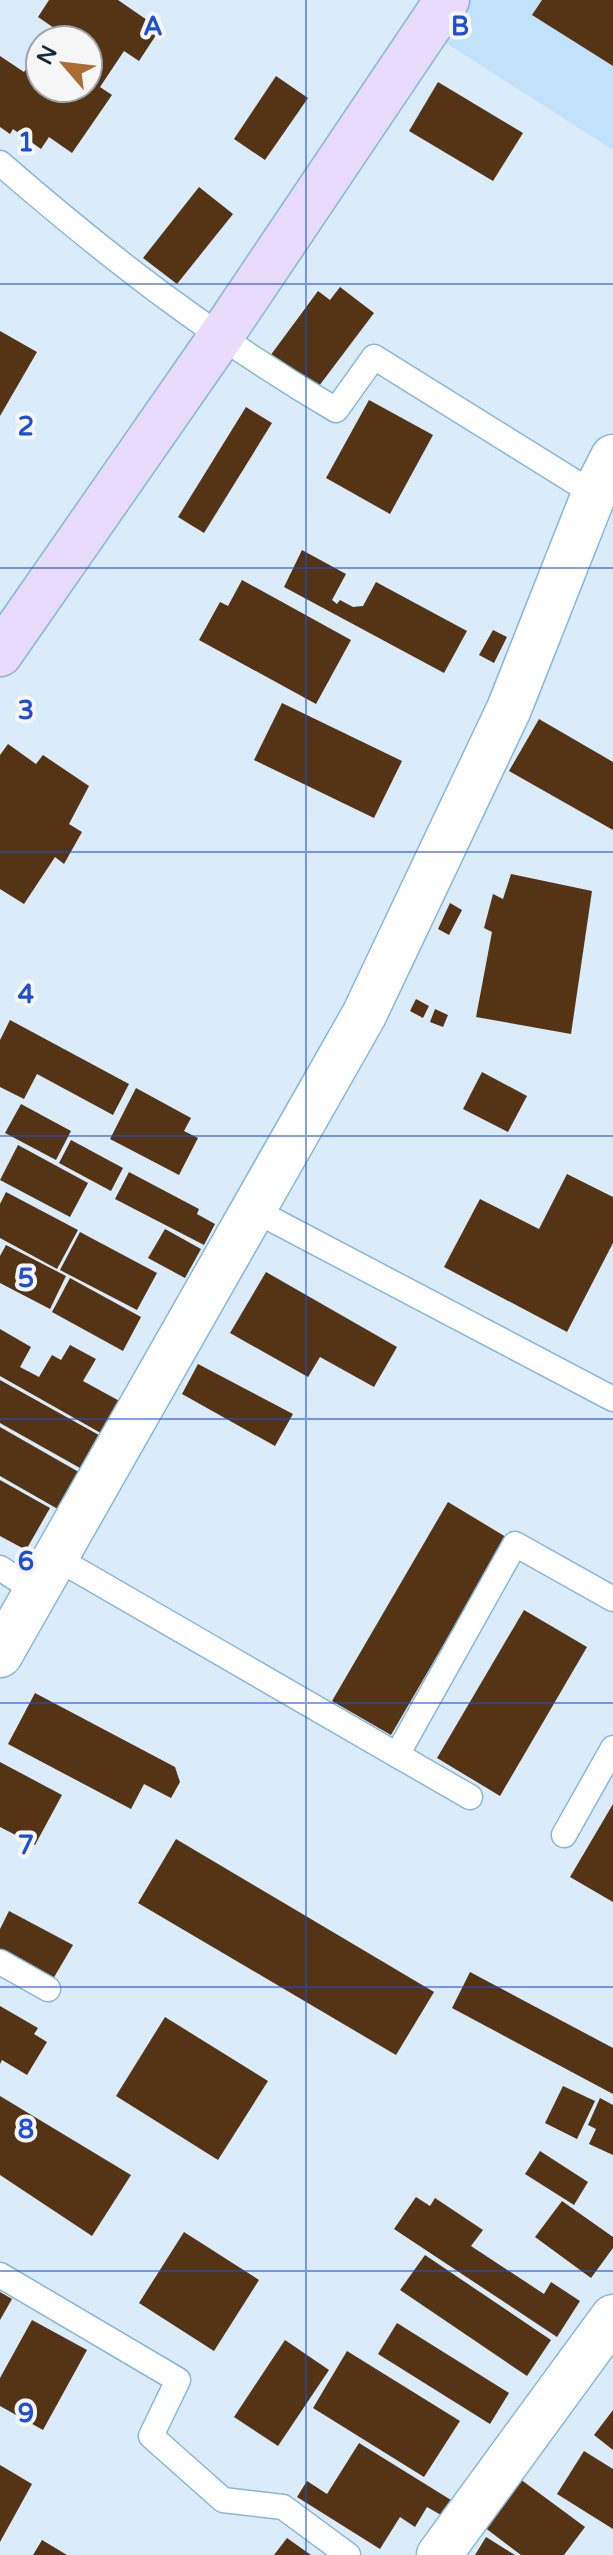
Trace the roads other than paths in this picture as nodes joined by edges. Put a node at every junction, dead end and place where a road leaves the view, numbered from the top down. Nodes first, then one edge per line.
1 (447, 0) edge
2 (0, 163) edge
3 (219, 339) junction
4 (604, 476) edge
5 (0, 654) edge
6 (254, 1210) junction
7 (613, 1399) edge
8 (31, 1573) edge
9 (613, 1599) edge
10 (0, 1655) edge
11 (613, 1748) edge
12 (397, 1755) junction
13 (470, 1797) dead end
14 (564, 1835) dead end
15 (0, 1962) edge
16 (48, 1989) dead end
17 (0, 2275) edge
18 (613, 2317) edge
19 (348, 2555) edge
20 (439, 2555) edge

1 - 3 street
2 - 3 lane
3 - 4 lane
3 - 5 street
4 - 6 street
6 - 7 lane
6 - 8 street
8 - 10 street
8 - 12 lane
9 - 12 lane
11 - 14 lane
12 - 13 lane
15 - 16 lane
17 - 19 lane
18 - 20 street

